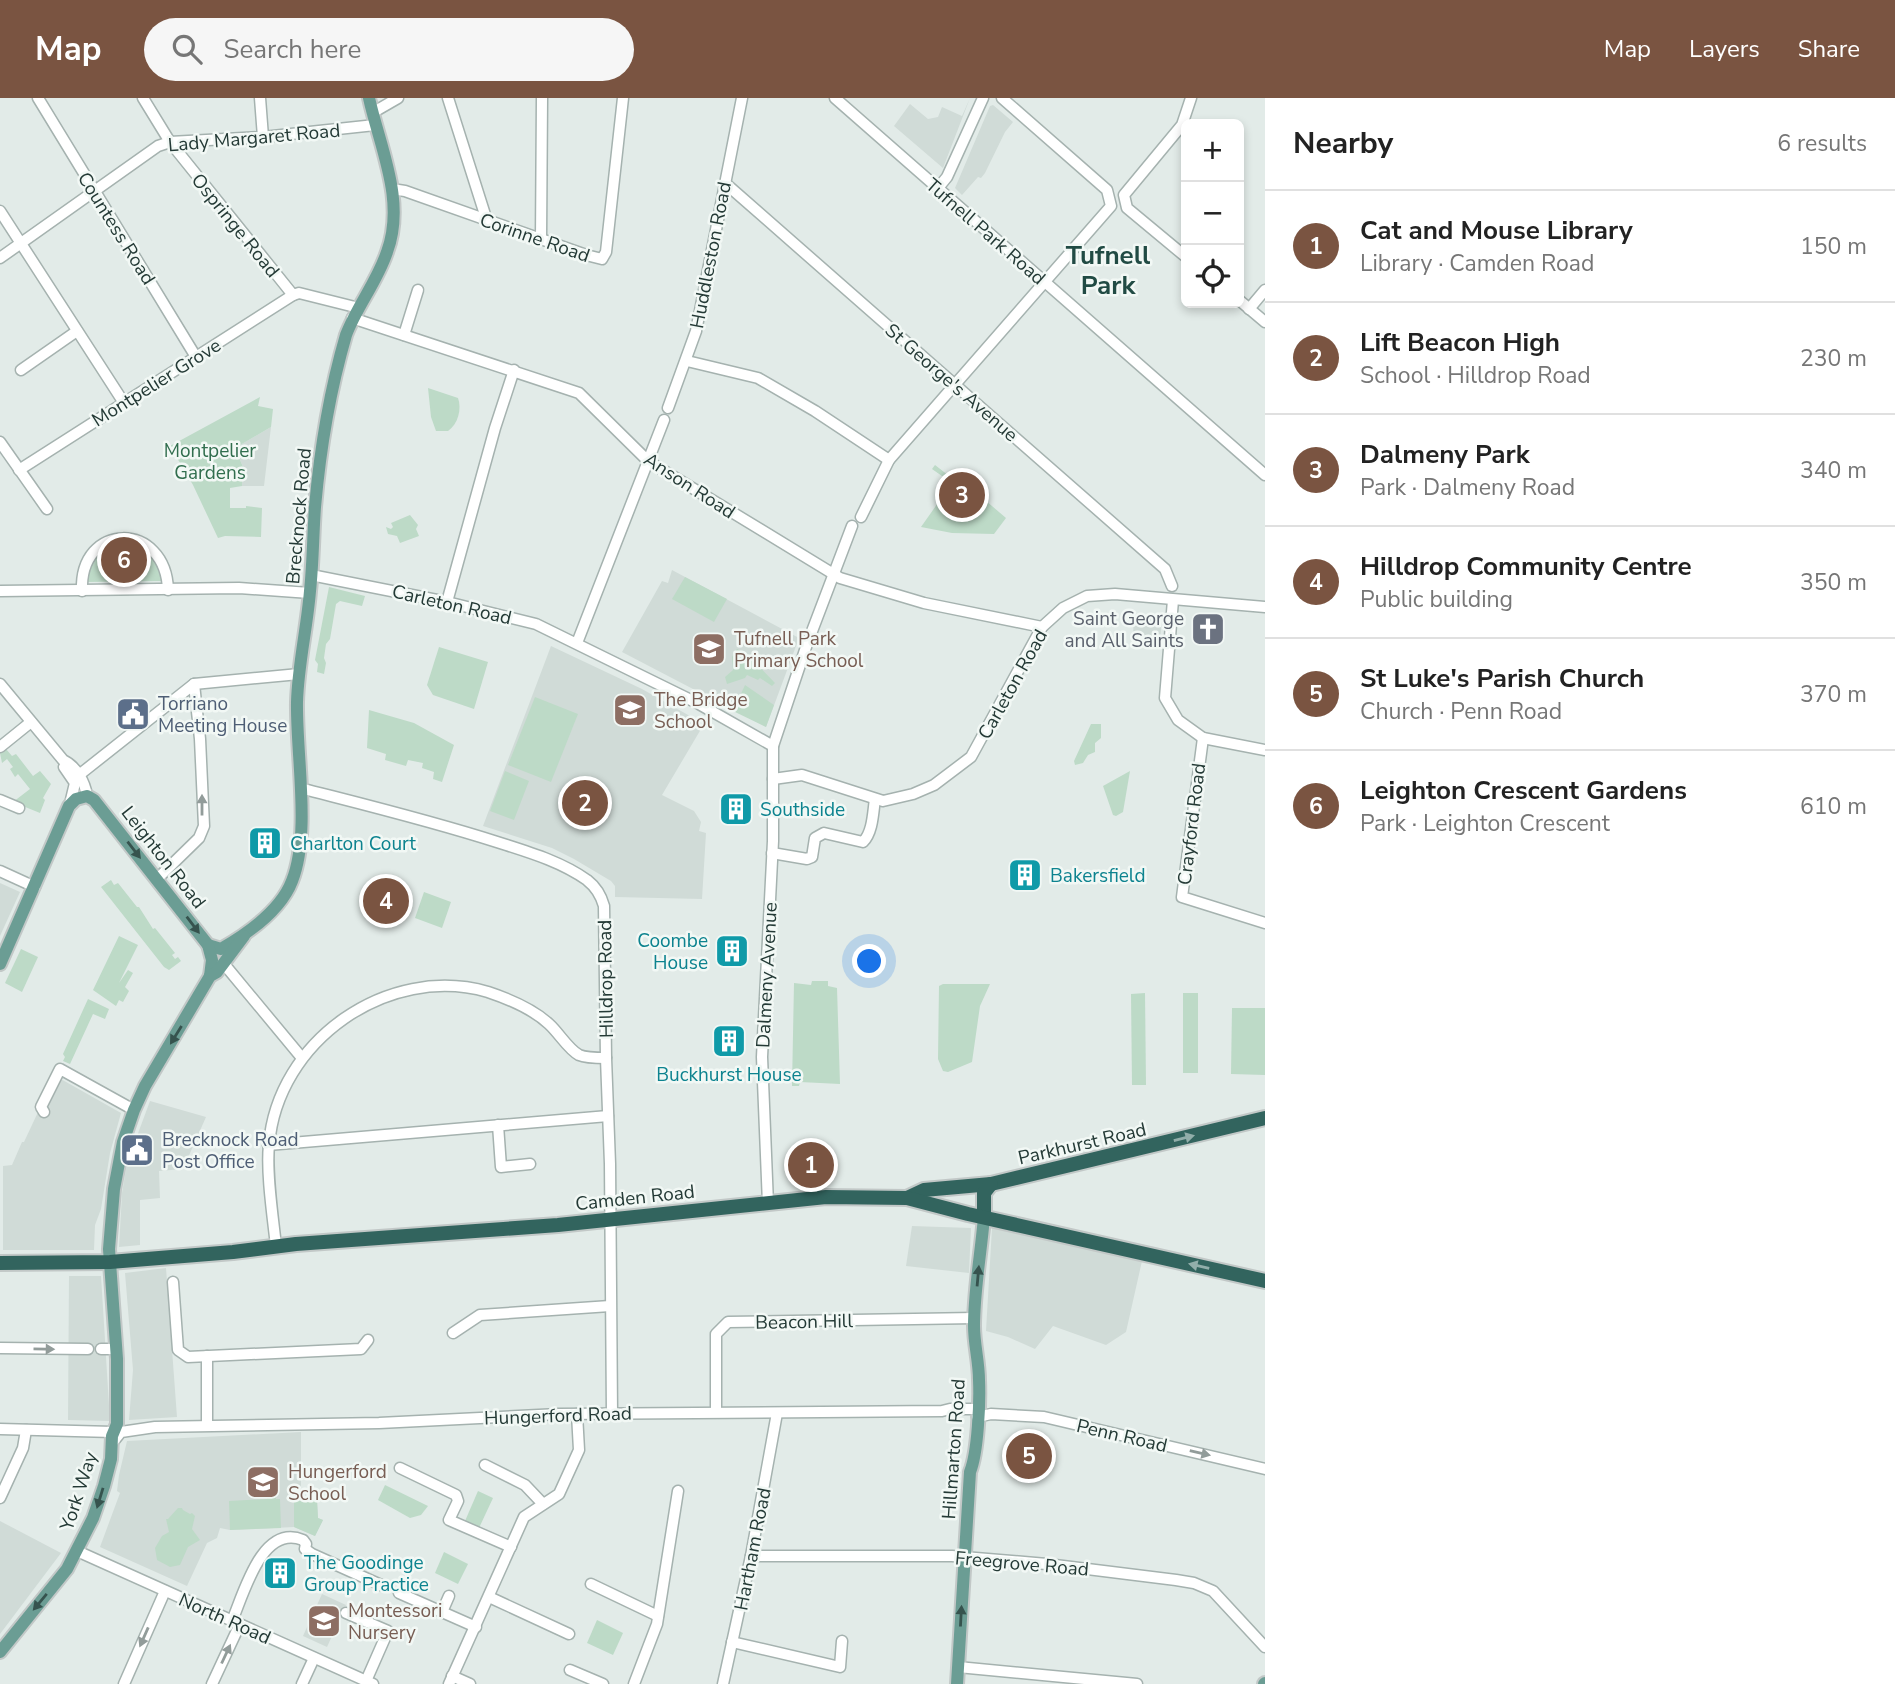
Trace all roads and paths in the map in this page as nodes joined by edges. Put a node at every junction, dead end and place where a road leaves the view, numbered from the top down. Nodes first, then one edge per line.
1 (38, 98) edge
2 (143, 98) edge
3 (260, 98) edge
4 (369, 98) edge
5 (398, 98) edge
6 (448, 98) edge
7 (542, 98) edge
8 (623, 98) edge
9 (742, 98) edge
10 (835, 98) edge
11 (982, 98) edge
12 (1002, 98) edge
13 (1191, 98) edge
14 (374, 119) junction
15 (263, 137) junction
16 (170, 142) junction
17 (725, 183) junction
18 (938, 188) junction
19 (392, 189) junction
20 (94, 191) junction
21 (0, 211) edge
22 (487, 221) junction
23 (541, 239) junction
24 (20, 244) junction
25 (1181, 253) edge
26 (0, 258) edge
27 (1044, 282) junction
28 (418, 290) dead end
29 (1265, 290) edge
30 (293, 295) junction
31 (1244, 304) edge
32 (1250, 309) junction
33 (356, 313) junction
34 (1265, 321) edge
35 (77, 331) junction
36 (404, 335) junction
37 (196, 357) junction
38 (687, 361) junction
39 (21, 370) dead end
40 (514, 370) junction
41 (955, 384) junction
42 (124, 403) junction
43 (668, 408) dead end
44 (664, 420) dead end
45 (0, 442) edge
46 (890, 460) junction
47 (648, 461) junction
48 (19, 470) junction
49 (1265, 474) edge
50 (47, 509) dead end
51 (861, 517) dead end
52 (852, 526) dead end
53 (833, 574) junction
54 (311, 575) junction
55 (1172, 586) dead end
56 (168, 590) junction
57 (0, 591) edge
58 (82, 591) junction
59 (310, 593) junction
60 (1173, 600) junction
61 (447, 602) junction
62 (1265, 607) edge
63 (1042, 626) junction
64 (577, 643) junction
65 (299, 674) junction
66 (0, 684) edge
67 (194, 684) junction
68 (31, 722) junction
69 (1203, 738) junction
70 (773, 746) junction
71 (0, 747) edge
72 (1265, 750) edge
73 (63, 760) junction
74 (79, 775) junction
75 (773, 779) junction
76 (299, 788) junction
77 (87, 796) junction
78 (875, 799) junction
79 (0, 800) edge
80 (69, 806) junction
81 (19, 807) dead end
82 (772, 853) junction
83 (0, 871) edge
84 (157, 879) junction
85 (35, 887) junction
86 (1265, 923) edge
87 (246, 933) junction
88 (208, 945) junction
89 (0, 964) edge
90 (224, 964) junction
91 (211, 976) junction
92 (302, 1058) junction
93 (606, 1058) junction
94 (134, 1110) junction
95 (44, 1112) dead end
96 (608, 1116) junction
97 (1265, 1118) edge
98 (498, 1125) junction
99 (268, 1145) junction
100 (530, 1164) dead end
101 (990, 1184) junction
102 (907, 1198) junction
103 (768, 1204) junction
104 (984, 1217) junction
105 (609, 1218) junction
106 (276, 1246) junction
107 (110, 1262) junction
108 (0, 1263) edge
109 (1265, 1281) edge
110 (173, 1282) dead end
111 (610, 1306) junction
112 (975, 1318) junction
113 (453, 1333) dead end
114 (368, 1340) dead end
115 (0, 1348) edge
116 (88, 1349) dead end
117 (101, 1349) dead end
118 (116, 1349) junction
119 (207, 1356) junction
120 (716, 1412) junction
121 (578, 1413) junction
122 (612, 1413) junction
123 (777, 1413) junction
124 (977, 1413) junction
125 (207, 1426) junction
126 (0, 1429) edge
127 (26, 1430) junction
128 (116, 1432) junction
129 (485, 1465) dead end
130 (400, 1468) dead end
131 (1265, 1469) edge
132 (678, 1491) dead end
133 (0, 1498) edge
134 (543, 1504) junction
135 (511, 1547) junction
136 (77, 1551) junction
137 (751, 1556) junction
138 (965, 1557) junction
139 (591, 1584) dead end
140 (381, 1585) dead end
141 (165, 1591) junction
142 (399, 1593) dead end
143 (449, 1596) dead end
144 (489, 1597) junction
145 (442, 1612) junction
146 (346, 1613) dead end
147 (658, 1616) junction
148 (236, 1622) junction
149 (476, 1627) junction
150 (569, 1634) dead end
151 (842, 1641) dead end
152 (732, 1642) junction
153 (1265, 1647) edge
154 (0, 1651) edge
155 (314, 1658) junction
156 (958, 1667) junction
157 (570, 1670) dead end
158 (450, 1680) edge
159 (370, 1683) edge
160 (124, 1684) edge
161 (212, 1684) edge
162 (303, 1684) edge
163 (470, 1684) edge
164 (603, 1684) edge
165 (634, 1684) edge
166 (723, 1684) edge
167 (957, 1684) edge
168 (1137, 1684) edge

1 - 20 street, Countess Road
2 - 16 street, Ospringe Road
3 - 15 street
4 - 14 main road, Brecknock Road
5 - 14 street, Lady Margaret Road
6 - 22 street
7 - 23 street
8 - 23 street, Corinne Road
9 - 17 street, Huddleston Road
10 - 18 street, Tufnell Park Road
11 - 18 street
12 - 27 street
13 - 25 street
14 - 15 street, Lady Margaret Road
14 - 19 main road, Brecknock Road
15 - 16 street, Lady Margaret Road
16 - 20 street, Lady Margaret Road
16 - 30 street, Ospringe Road
17 - 38 street, Huddleston Road
17 - 41 street, St George's Avenue
18 - 27 street, Tufnell Park Road
19 - 22 street, Corinne Road
19 - 33 main road, Brecknock Road
20 - 24 street, Lady Margaret Road
20 - 37 street, Countess Road
21 - 24 street
22 - 23 street, Corinne Road
24 - 26 street, Lady Margaret Road
24 - 35 street
27 - 41 street
27 - 49 street, Tufnell Park Road
28 - 36 street
29 - 32 street
30 - 33 street, Ospringe Road
30 - 37 street, Montpelier Grove
31 - 32 street
32 - 34 street
33 - 36 street, Anson Road
33 - 54 main road, Brecknock Road
35 - 39 street
35 - 42 street
36 - 40 street, Anson Road
37 - 42 street, Montpelier Grove
38 - 43 street, Huddleston Road
38 - 46 street
40 - 47 street, Anson Road
40 - 61 street
41 - 46 street
41 - 55 street, St George's Avenue
42 - 48 street, Montpelier Grove
44 - 47 street
45 - 48 street
46 - 51 street
47 - 53 street, Anson Road
47 - 64 street
48 - 50 street
52 - 53 street, Dalmeny Avenue
53 - 63 street, Anson Road
53 - 70 street, Dalmeny Avenue
54 - 59 main road, Brecknock Road
54 - 61 street, Carleton Road
56 - 58 street
56 - 58 street
56 - 59 street
57 - 58 street
59 - 65 main road, Brecknock Road
60 - 62 street, Carleton Road
60 - 63 street, Carleton Road
60 - 69 street, Crayford Road
61 - 64 street, Carleton Road
63 - 78 street, Carleton Road
64 - 70 street, Carleton Road
65 - 67 street
65 - 76 main road, Brecknock Road
66 - 68 street, Leighton Road
67 - 74 street
84 -> 67 street
68 - 71 street
68 - 73 street, Leighton Road
69 - 72 street
69 - 86 street, Crayford Road
70 - 75 street, Dalmeny Avenue
73 - 74 street, Leighton Road
73 - 80 street, Leighton Road
74 - 77 street, Leighton Road
75 - 78 street, Carleton Road
75 - 82 street, Dalmeny Avenue
76 - 87 main road, Brecknock Road
76 - 93 street, Hilldrop Road
77 - 80 main road
77 -> 84 main road, Leighton Road
78 - 82 street
79 - 81 street
80 - 85 main road
82 - 103 street, Dalmeny Avenue
83 - 85 street
84 -> 88 main road, Leighton Road
85 - 89 main road
87 - 88 main road, Brecknock Road
87 - 90 main road, Brecknock Road
88 - 91 main road
90 - 91 main road, Brecknock Road
90 - 92 street
91 -> 94 main road, Brecknock Road
92 - 93 street
92 - 99 street
93 - 96 street, Hilldrop Road
94 - 95 street
94 - 107 main road, Brecknock Road
96 - 98 street
96 - 105 street, Hilldrop Road
101 -> 97 highway, Parkhurst Road
98 - 99 street
98 - 100 street
99 - 106 street
101 - 102 highway, Parkhurst Road
101 - 104 highway
102 - 103 highway, Camden Road
102 - 104 highway, Camden Road
103 - 105 highway, Camden Road
109 -> 104 highway, Camden Road
112 -> 104 main road, Hillmarton Road
105 - 106 highway, Camden Road
105 - 111 street, Hilldrop Road
106 - 107 highway, Camden Road
107 - 108 highway, Camden Road
107 - 118 main road, York Way
110 - 119 street
111 - 113 street
111 - 122 street, Hilldrop Road
112 - 120 street, Beacon Hill
112 - 124 main road, Hillmarton Road
114 - 119 street
115 -> 116 street
117 - 118 street
118 - 128 main road, York Way
119 - 125 street
120 - 122 street, Hungerford Road
120 - 123 street, Hungerford Road
121 - 122 street, Hungerford Road
121 - 125 street, Hungerford Road
121 - 134 street
123 - 124 street, Hungerford Road
123 - 137 street, Hartham Road
124 -> 131 street, Penn Road
124 - 138 main road, Hillmarton Road
125 - 128 street, Hungerford Road
126 - 127 street, Hungerford Road
127 - 128 street, Hungerford Road
127 - 133 street
128 -> 136 main road, York Way
129 - 134 street
130 - 135 street
132 - 147 street
134 - 135 street
135 - 144 street
136 - 141 street, North Road
136 -> 154 main road, York Way
137 - 138 street, Freegrove Road
137 - 152 street, Hartham Road
138 - 153 street, Freegrove Road
156 -> 138 main road, Hillmarton Road
139 - 147 street
140 - 148 street
141 - 148 street, North Road
141 -> 160 street
142 - 145 street
143 - 145 street
144 - 149 street
144 - 150 street
145 - 149 street
146 - 159 street
147 - 165 street
148 - 155 street, North Road
161 -> 148 street
149 - 158 street
151 - 152 street
152 - 166 street, Hartham Road
155 - 159 street, North Road
155 - 162 street
156 - 167 main road, Hillmarton Road
156 - 168 street
157 - 164 street
158 - 163 street

